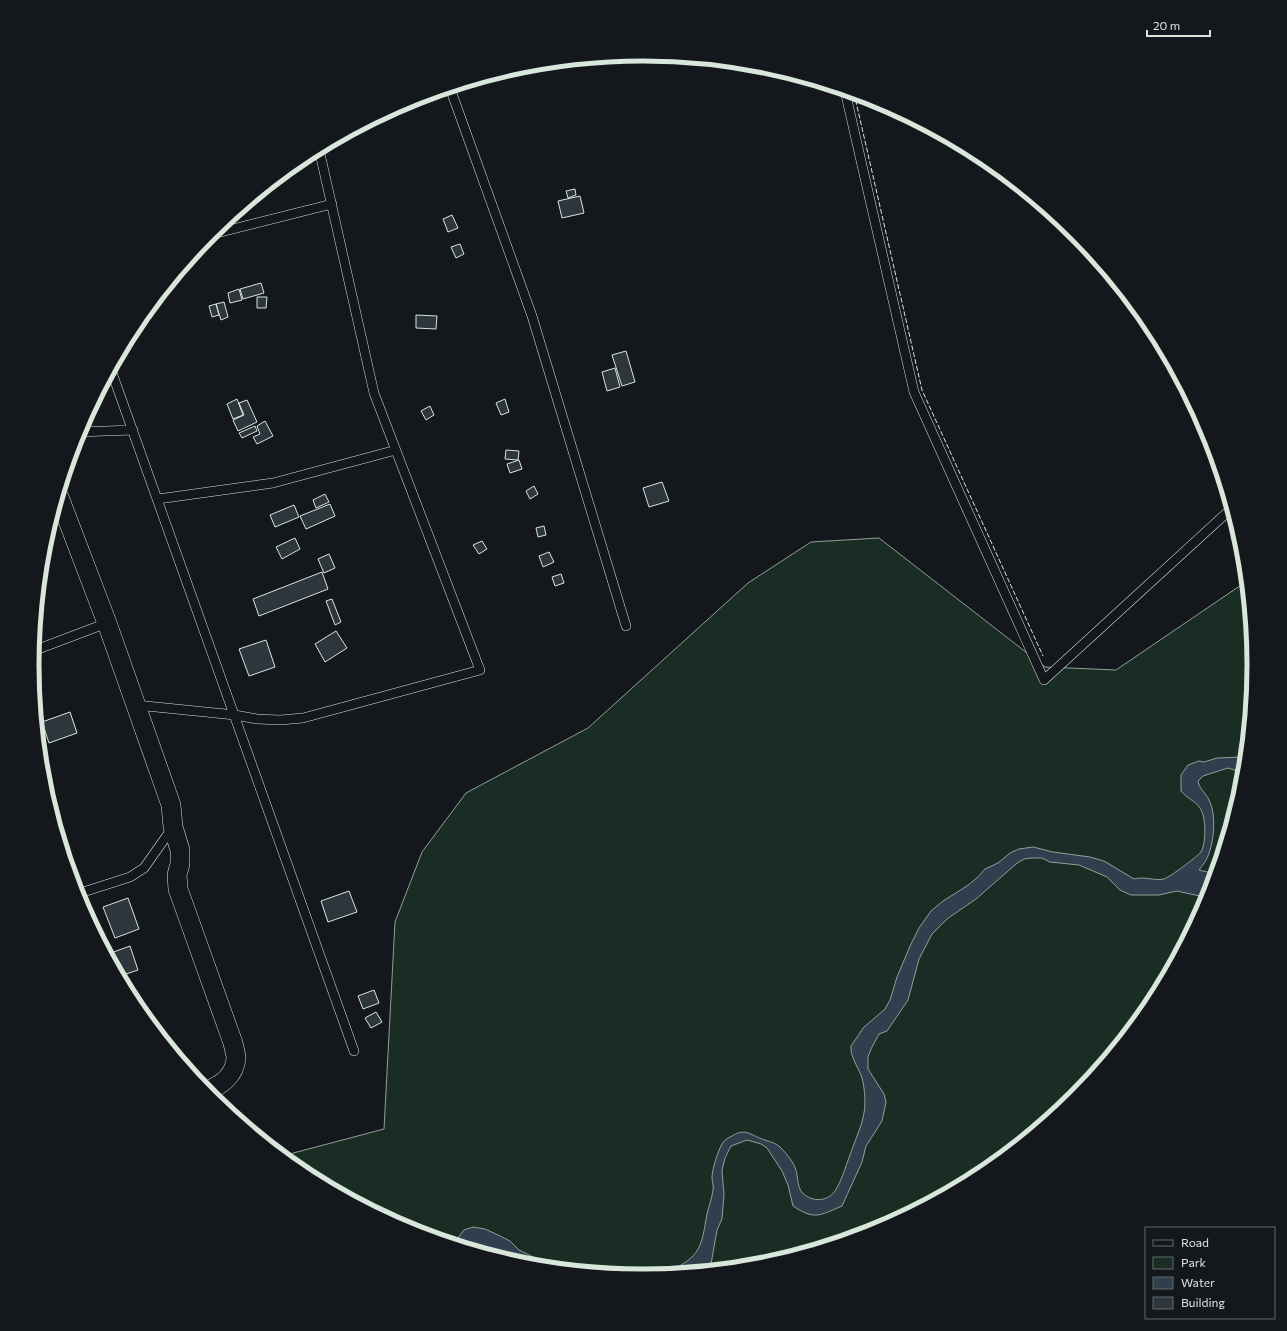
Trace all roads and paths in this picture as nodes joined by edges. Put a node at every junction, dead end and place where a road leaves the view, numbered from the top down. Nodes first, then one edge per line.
1 (452, 92) edge
2 (846, 96) edge
3 (320, 155) edge
4 (332, 204) junction
5 (222, 233) edge
6 (113, 376) edge
7 (133, 430) junction
8 (86, 432) edge
9 (396, 450) junction
10 (158, 499) junction
11 (62, 504) edge
12 (1228, 512) edge
13 (107, 623) junction
14 (626, 626) dead end
15 (39, 649) edge
16 (136, 705) junction
17 (235, 715) junction
18 (173, 827) junction
19 (83, 892) edge
20 (354, 1051) dead end
21 (212, 1089) edge

1 - 14 lane
2 - 12 lane
3 - 4 lane
4 - 5 lane
4 - 9 lane
6 - 7 lane
7 - 8 lane
7 - 10 lane
9 - 10 lane
9 - 17 lane
10 - 17 lane
11 - 13 street
13 - 15 lane
13 - 16 street
16 - 17 lane
16 - 18 street
17 - 20 lane
18 - 19 lane
18 - 21 street

